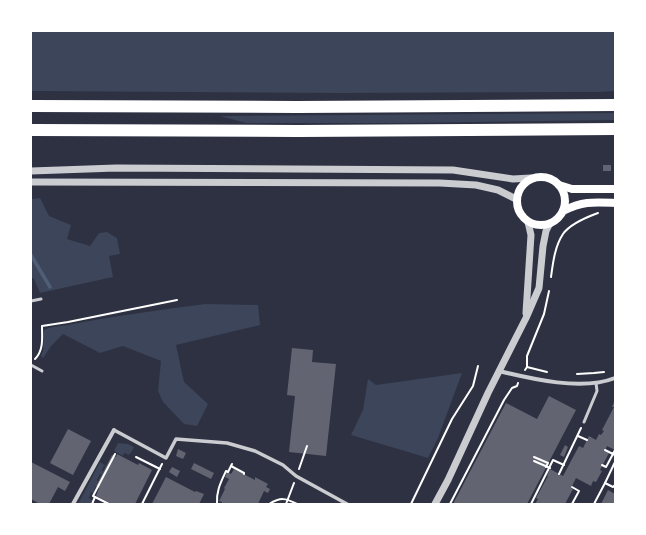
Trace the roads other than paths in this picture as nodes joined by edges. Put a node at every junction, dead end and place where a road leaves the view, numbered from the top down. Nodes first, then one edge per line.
1 (615, 105) edge
2 (31, 106) edge
3 (615, 129) edge
4 (31, 132) edge
5 (31, 171) edge
6 (531, 178) junction
7 (31, 182) edge
8 (559, 185) junction
9 (615, 189) edge
10 (516, 199) junction
11 (615, 202) edge
12 (563, 211) junction
13 (528, 222) junction
14 (550, 223) junction
15 (41, 299) dead end
16 (31, 301) edge
17 (526, 318) junction
18 (31, 365) edge
19 (42, 371) dead end
20 (499, 371) junction
21 (615, 378) edge
22 (596, 383) junction
23 (584, 422) road end
24 (114, 430) joint
25 (73, 504) edge
26 (347, 504) edge
27 (435, 504) edge

1 - 2 highway
3 - 4 highway
5 - 6 street
6 - 8 main road
6 - 10 main road
7 - 10 street
8 - 9 main road
8 - 12 main road
10 - 13 main road
11 - 12 main road
12 - 14 main road
13 - 14 main road
13 - 17 street
14 - 17 street
15 - 16 lane
17 - 20 street
18 - 19 lane
20 - 22 street
20 - 27 street
21 - 22 street
22 - 23 lane
24 - 25 street
24 - 26 street

